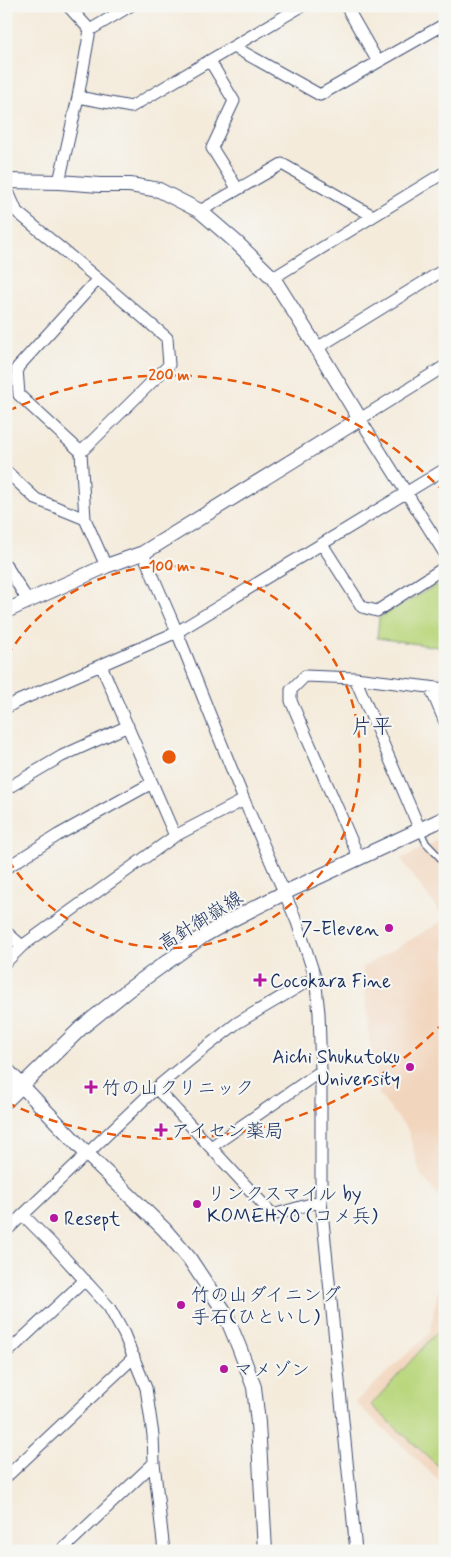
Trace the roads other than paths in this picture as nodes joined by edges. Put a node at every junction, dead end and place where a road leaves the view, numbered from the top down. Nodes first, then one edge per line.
1 (68, 6) edge
2 (130, 6) edge
3 (302, 6) edge
4 (346, 6) edge
5 (445, 24) edge
6 (90, 30) junction
7 (234, 47) junction
8 (210, 61) junction
9 (378, 62) junction
10 (78, 97) junction
11 (445, 172) edge
12 (6, 181) edge
13 (59, 182) junction
14 (6, 187) edge
15 (238, 188) junction
16 (200, 211) junction
17 (373, 216) junction
18 (445, 269) edge
19 (273, 278) junction
20 (98, 279) junction
21 (317, 348) junction
22 (445, 366) edge
23 (360, 419) junction
24 (81, 452) junction
25 (445, 469) edge
26 (6, 471) edge
27 (406, 492) junction
28 (85, 519) junction
29 (322, 544) junction
30 (142, 553) junction
31 (445, 554) edge
32 (6, 565) edge
33 (106, 566) junction
34 (445, 567) edge
35 (28, 601) junction
36 (6, 611) edge
37 (177, 632) junction
38 (102, 665) junction
39 (355, 678) junction
40 (430, 687) junction
41 (445, 688) edge
42 (6, 708) edge
43 (445, 722) edge
44 (128, 726) junction
45 (152, 783) junction
46 (6, 789) edge
47 (244, 800) junction
48 (445, 818) edge
49 (420, 830) junction
50 (174, 836) junction
51 (359, 858) junction
52 (445, 863) edge
53 (6, 868) edge
54 (284, 893) junction
55 (6, 932) edge
56 (22, 946) junction
57 (6, 962) edge
58 (315, 977) junction
59 (6, 1069) edge
60 (321, 1071) junction
61 (23, 1086) junction
62 (156, 1088) junction
63 (6, 1101) edge
64 (211, 1147) junction
65 (87, 1154) junction
66 (321, 1201) junction
67 (23, 1215) junction
68 (6, 1231) edge
69 (85, 1280) junction
70 (6, 1354) edge
71 (134, 1356) junction
72 (154, 1463) junction
73 (6, 1477) edge
74 (61, 1551) edge
75 (164, 1551) edge
76 (265, 1551) edge
77 (356, 1551) edge

1 - 6 street
2 - 6 street
3 - 7 street
4 - 9 street
5 - 9 street
6 - 10 street
7 - 8 street
7 - 9 street
8 - 10 street
8 - 15 street
10 - 13 street
11 - 17 street
12 - 13 street
13 - 16 street
14 - 20 street
15 - 16 street
15 - 17 street
16 - 19 street
17 - 19 street
18 - 21 street
19 - 21 street
20 - 24 street
20 - 24 street
21 - 23 street
22 - 23 street
23 - 27 street
23 - 30 street
24 - 28 street
25 - 27 street
26 - 28 street
27 - 29 street
27 - 31 street
28 - 33 street
29 - 34 street
29 - 37 street
30 - 33 street
30 - 37 street
32 - 35 street
33 - 35 street
35 - 36 street
37 - 38 street
37 - 47 street
38 - 42 street
38 - 44 street
39 - 40 street
39 - 49 street
39 - 51 street
40 - 41 street
40 - 43 street
44 - 45 street
44 - 46 street
45 - 50 street
45 - 53 street
47 - 50 street
47 - 54 street
48 - 49 street, 高針御嶽線
49 - 51 street, 高針御嶽線
49 - 52 lane
50 - 56 street
51 - 54 street, 高針御嶽線
54 - 58 street
54 - 61 street, 高針御嶽線
55 - 56 street
56 - 57 street
58 - 60 street
58 - 62 street
59 - 61 street
60 - 64 street
60 - 66 street
61 - 63 street, 高針御嶽線
61 - 65 street
62 - 64 street
62 - 65 street
64 - 66 street
65 - 67 street
65 - 76 street
66 - 77 street
67 - 68 street
67 - 69 street
69 - 70 street
69 - 71 street
71 - 72 street
71 - 73 street
72 - 74 street
72 - 75 street

